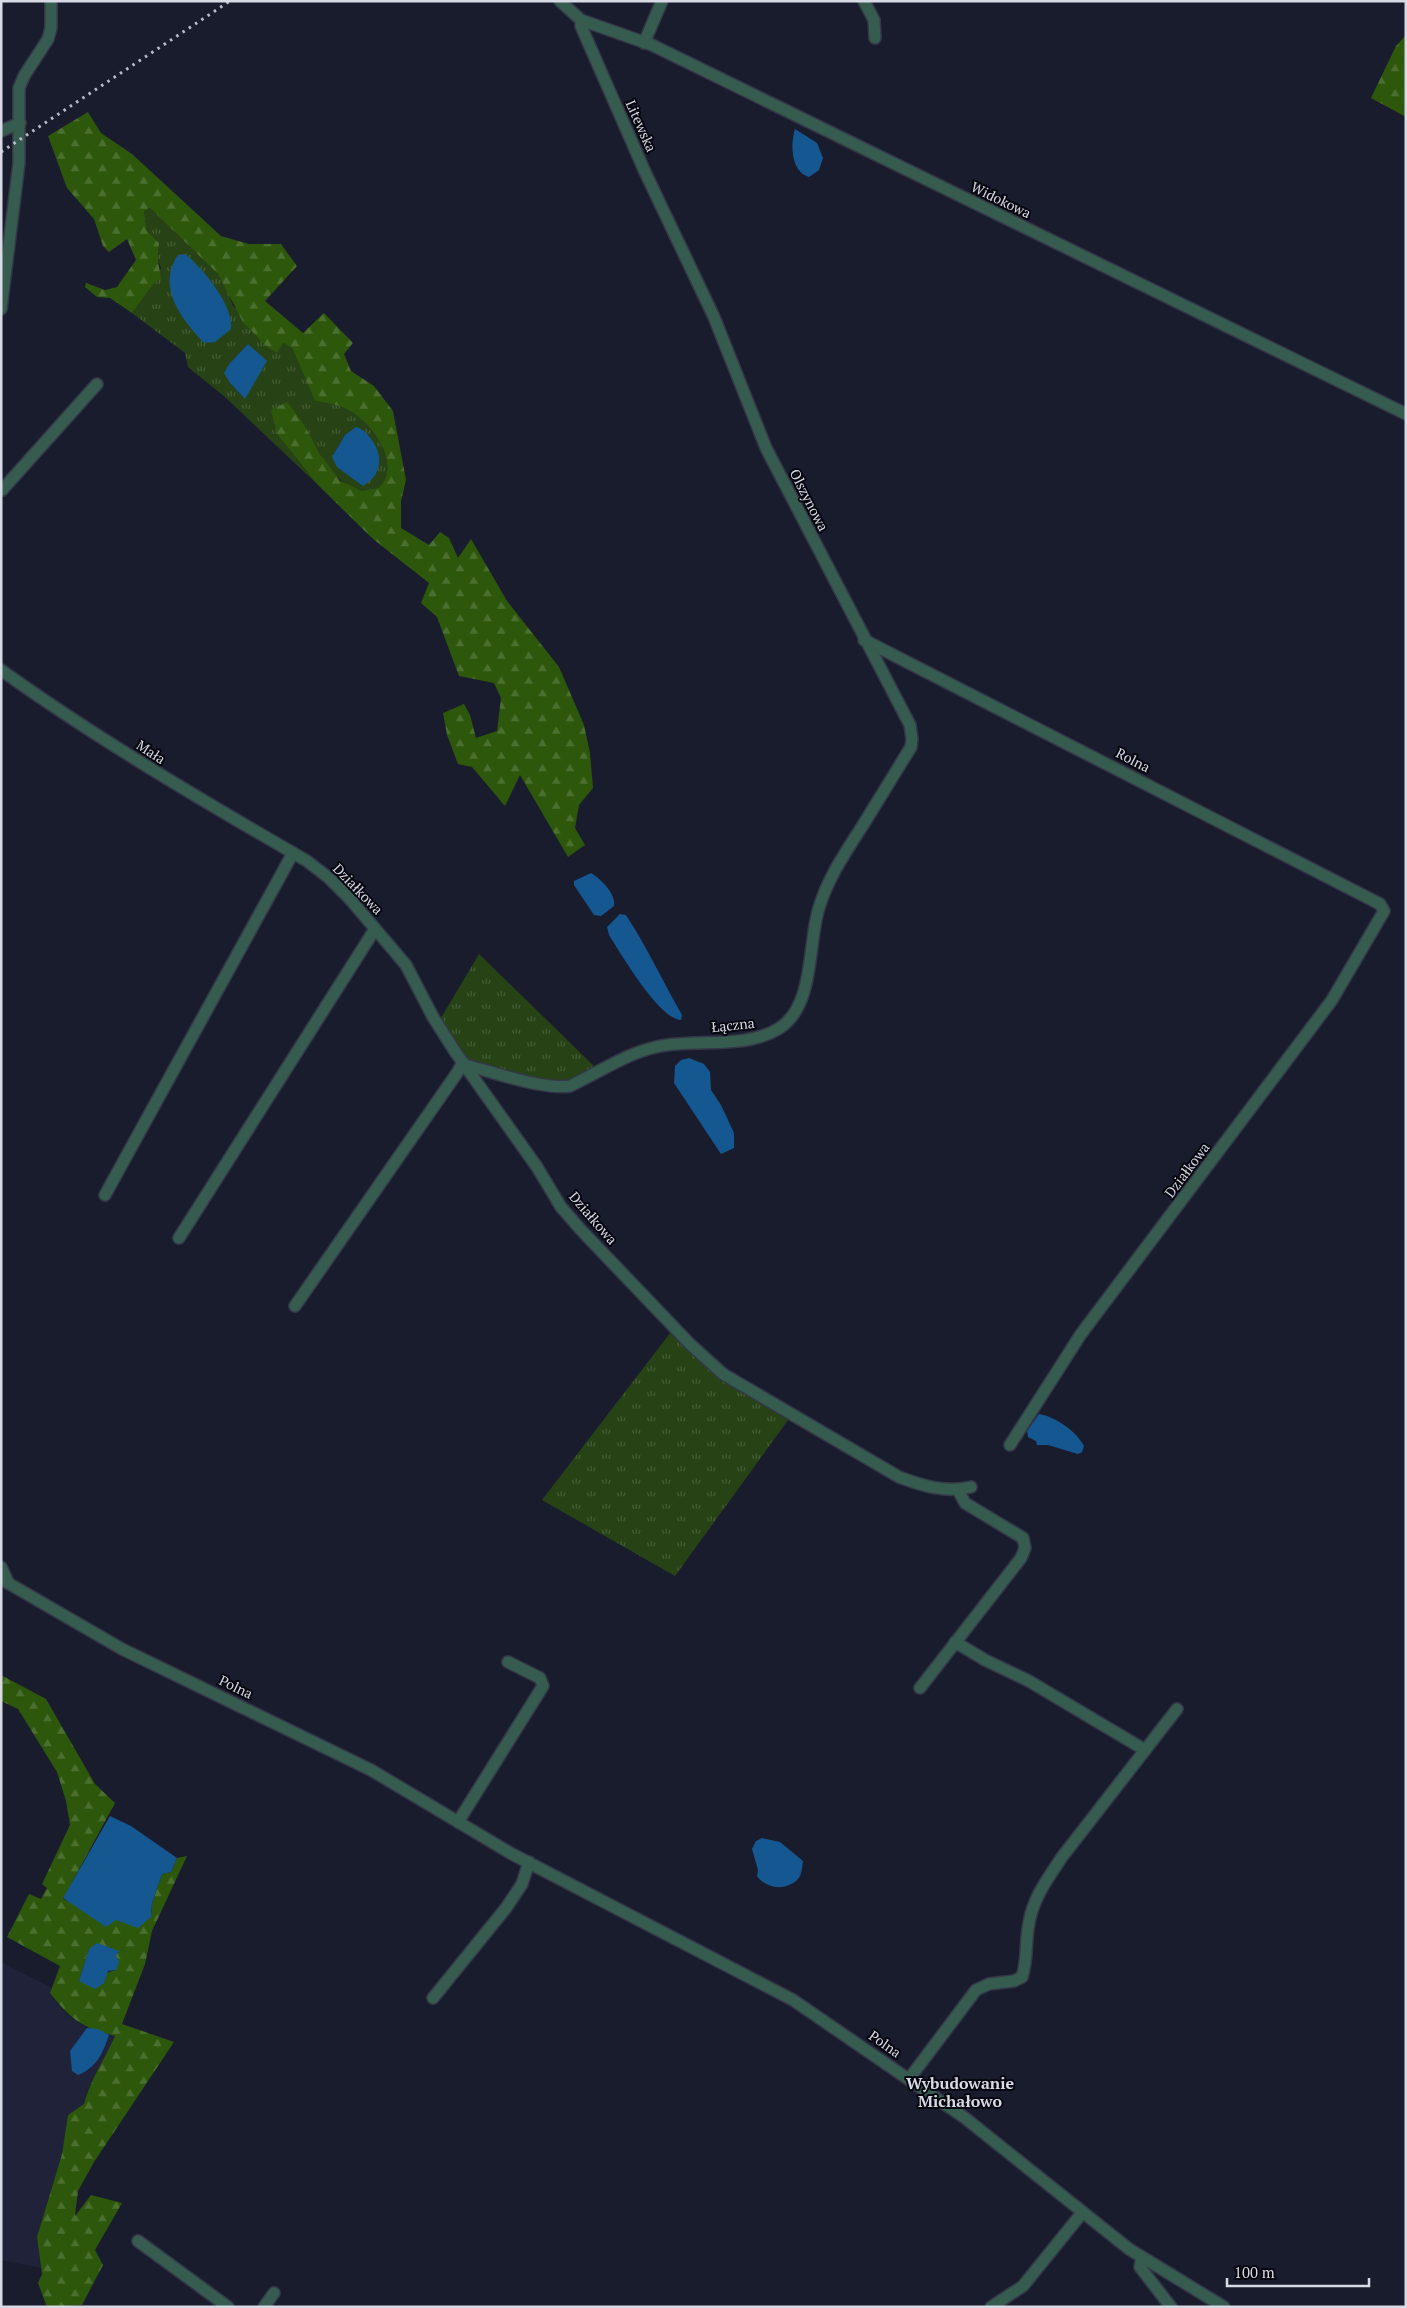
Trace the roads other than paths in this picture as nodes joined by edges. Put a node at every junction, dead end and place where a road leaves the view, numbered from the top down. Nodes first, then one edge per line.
1 (51, 1) edge
2 (560, 1) edge
3 (662, 1) edge
4 (864, 1) edge
5 (581, 20) junction
6 (876, 38) dead end
7 (644, 43) junction
8 (20, 123) junction
9 (1, 131) edge
10 (690, 268) joint
11 (1, 309) edge
12 (97, 384) dead end
13 (1406, 414) edge
14 (2, 490) edge
15 (864, 640) junction
16 (1, 670) edge
17 (912, 739) joint
18 (292, 852) junction
19 (1384, 911) joint
20 (375, 928) junction
21 (464, 1064) junction
22 (105, 1195) dead end
23 (179, 1238) dead end
24 (295, 1306) dead end
25 (1010, 1445) dead end
26 (971, 1487) dead end
27 (958, 1490) junction
28 (1, 1567) edge
29 (5, 1580) edge
30 (955, 1642) junction
31 (508, 1662) dead end
32 (920, 1688) dead end
33 (1177, 1709) dead end
34 (1145, 1750) junction
35 (458, 1822) junction
36 (529, 1862) junction
37 (433, 1998) dead end
38 (909, 2079) junction
39 (1082, 2213) junction
40 (138, 2242) dead end
41 (1142, 2257) junction
42 (274, 2293) dead end
43 (228, 2307) edge
44 (264, 2307) edge
45 (991, 2307) edge
46 (1170, 2307) edge
47 (1224, 2307) edge

1 - 8 street
2 - 5 street, Litewska
3 - 7 street
4 - 6 street
5 - 7 street, Widokowa
5 - 10 street, Litewska
7 - 13 street, Widokowa
8 - 9 street
8 - 11 street
10 - 15 street, Olszynowa
12 - 14 street
15 - 17 street, Olszynowa
15 - 19 street, Rolna
16 - 18 street, Mała
17 - 21 street, Łączna
18 - 20 street, Działkowa
18 - 22 street
19 - 25 street, Działkowa
20 - 21 street, Działkowa
20 - 23 street
21 - 24 street
21 - 27 street, Działkowa
26 - 27 street, Działkowa
27 - 30 street
28 - 29 street
29 - 35 street, Polna
30 - 32 street
30 - 34 street
31 - 35 street
33 - 34 street
34 - 38 street
35 - 36 street, Polna
36 - 37 street
36 - 38 street, Polna
38 - 39 street, Polna
39 - 41 street, Polna
39 - 45 street
40 - 43 street
41 - 46 street
41 - 47 street, Polna
42 - 44 street

